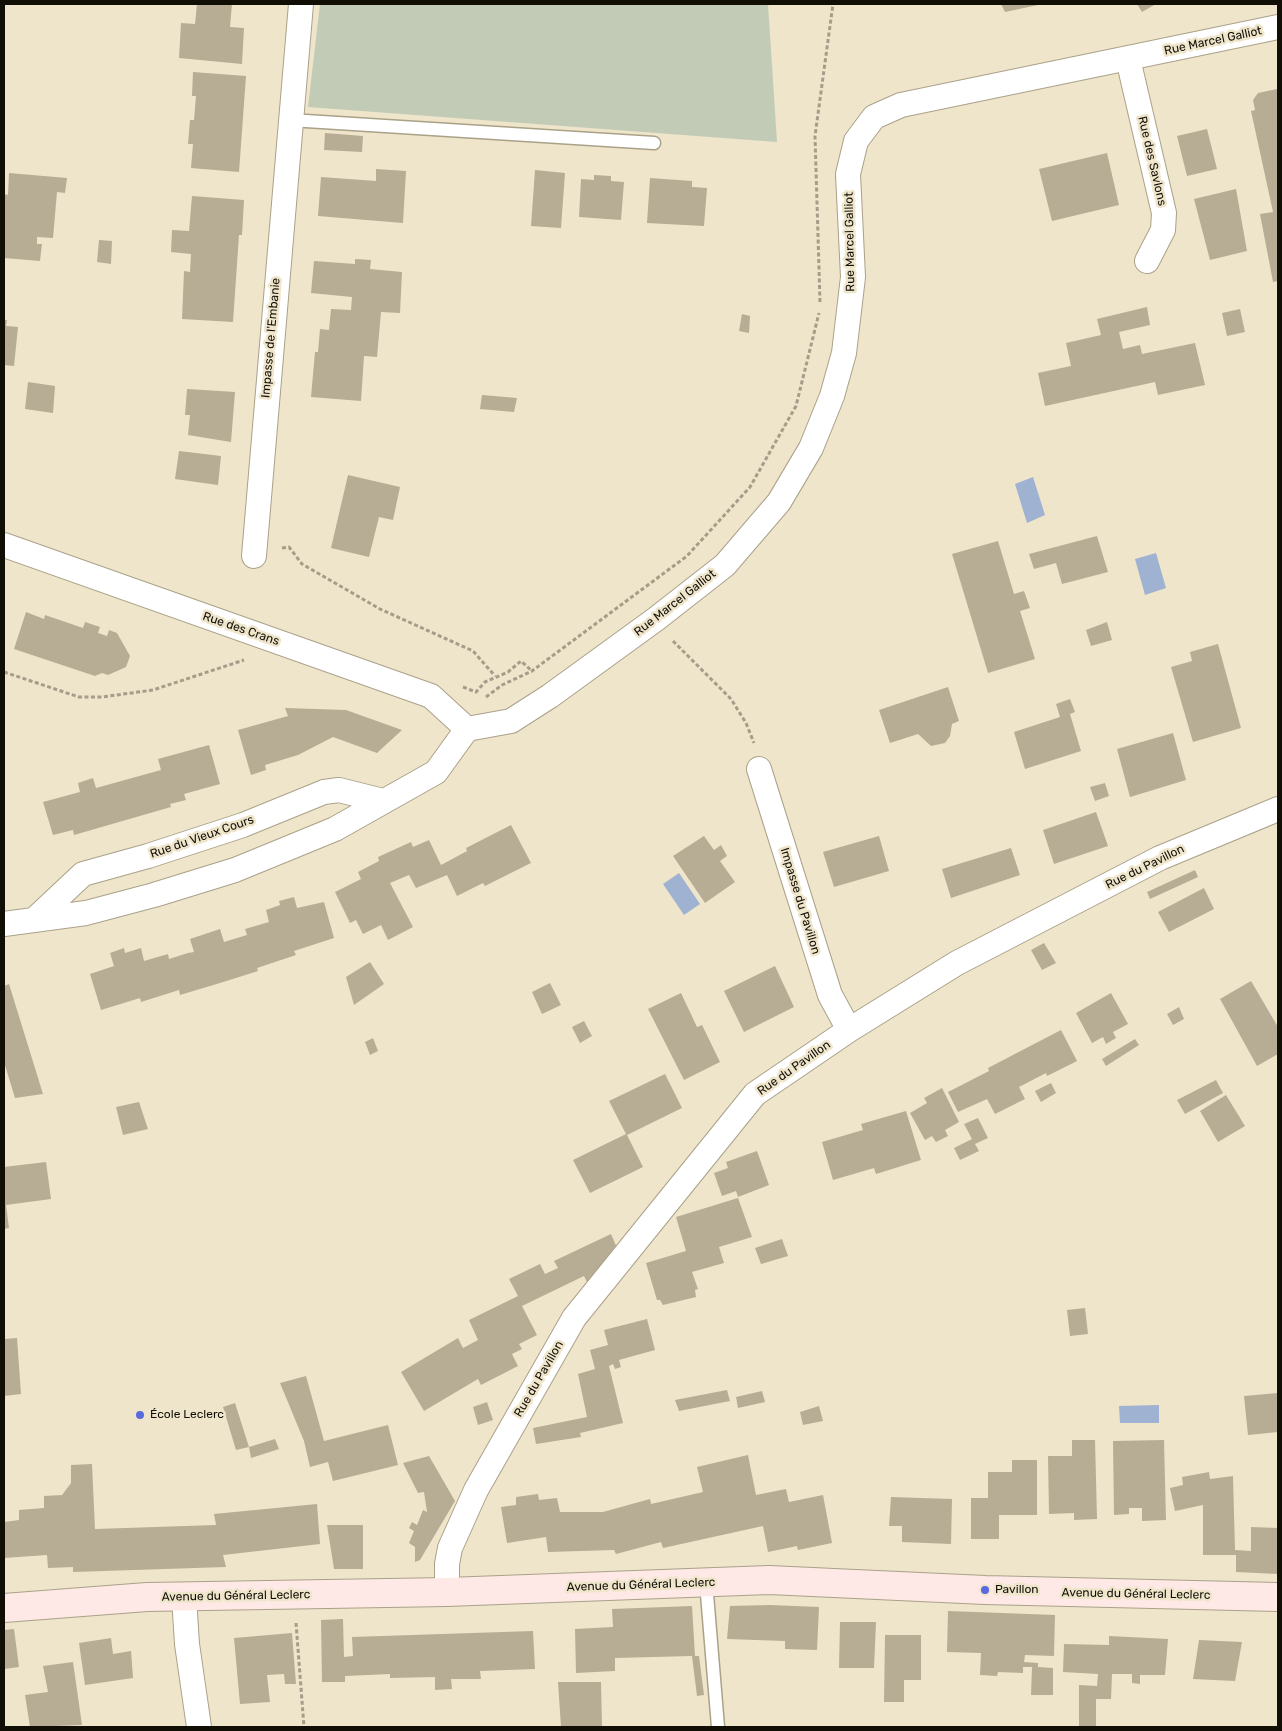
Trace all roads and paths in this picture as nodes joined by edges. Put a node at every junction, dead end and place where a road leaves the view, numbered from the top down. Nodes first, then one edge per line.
1 (301, 4) edge
2 (833, 4) edge
3 (1278, 27) edge
4 (1128, 59) junction
5 (290, 120) junction
6 (654, 143) dead end
7 (1147, 261) dead end
8 (4, 545) edge
9 (289, 546) dead end
10 (254, 556) dead end
11 (656, 619) junction
12 (259, 635) junction
13 (532, 671) junction
14 (4, 672) edge
15 (495, 676) junction
16 (460, 686) dead end
17 (550, 696) junction
18 (467, 729) junction
19 (759, 769) joint
20 (384, 802) junction
21 (1278, 809) edge
22 (34, 920) junction
23 (4, 924) edge
24 (848, 1030) junction
25 (706, 1582) junction
26 (447, 1592) junction
27 (294, 1595) junction
28 (184, 1597) junction
29 (1278, 1597) edge
30 (4, 1608) edge
31 (198, 1727) edge
32 (304, 1727) edge
33 (718, 1727) edge

1 - 5 street, Impasse de l'Embanie
2 - 13 path
3 - 4 street, Rue Marcel Galliot
4 - 7 street, Rue des Savlons
4 - 11 street, Rue Marcel Galliot
5 - 6 lane
5 - 10 street, Impasse de l'Embanie
8 - 12 street, Rue des Crans
9 - 15 path
11 - 17 street, Rue Marcel Galliot
11 - 19 path
12 - 14 path
12 - 18 street, Rue des Crans
13 - 15 path
13 - 17 path
15 - 16 path
17 - 18 street, Rue Marcel Galliot
18 - 20 street
19 - 24 street, Impasse du Pavillon
20 - 22 street
20 - 22 street, Rue du Vieux Cours
21 - 24 street, Rue du Pavillon
22 - 23 street
24 - 26 street, Rue du Pavillon
25 - 26 main road, Avenue du Général Leclerc
25 - 29 main road, Avenue du Général Leclerc
25 - 33 lane
26 - 27 main road, Avenue du Général Leclerc
27 - 28 main road, Avenue du Général Leclerc
27 - 32 path
28 - 30 main road, Avenue du Général Leclerc
28 - 31 street

